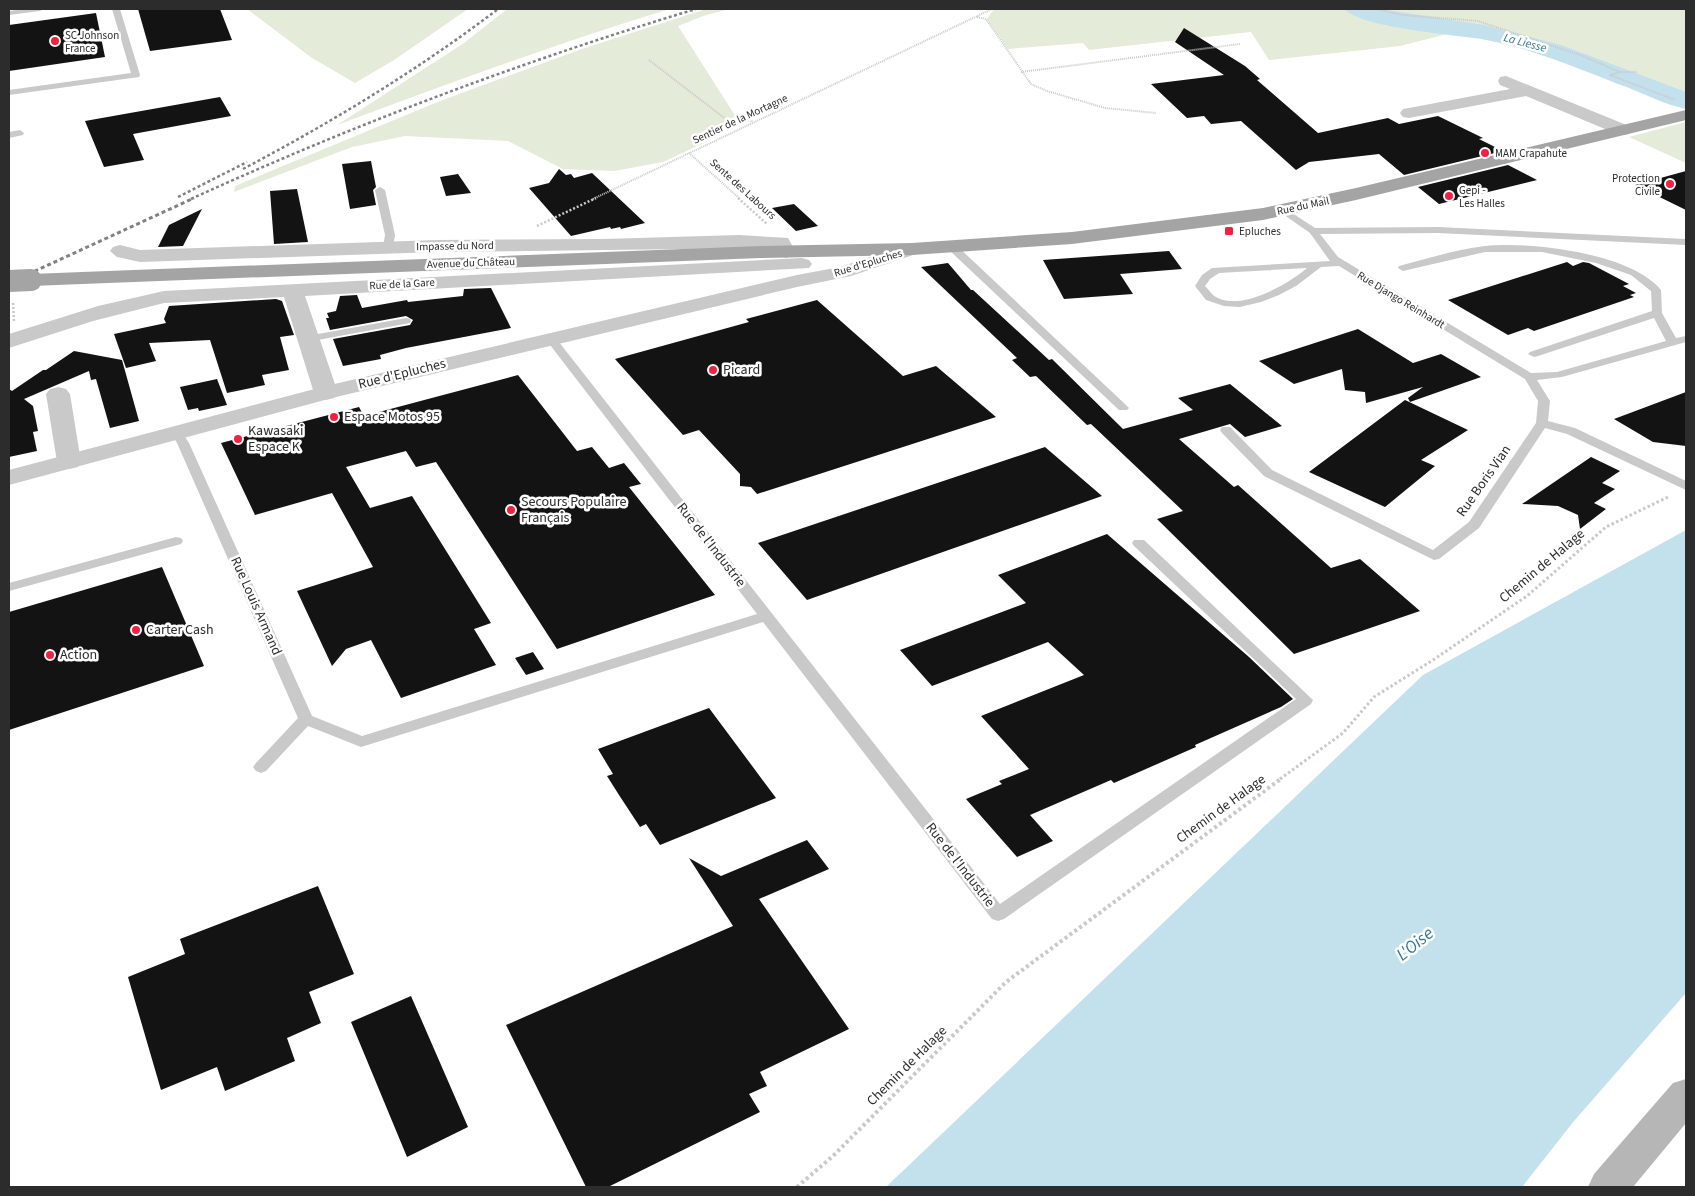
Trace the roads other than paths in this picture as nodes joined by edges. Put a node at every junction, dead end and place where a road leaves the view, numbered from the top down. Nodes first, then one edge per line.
1 (40, 9) edge
2 (116, 9) edge
3 (9, 13) edge
4 (1506, 81) dead end
5 (1529, 90) junction
6 (9, 92) edge
7 (1682, 108) edge
8 (1409, 113) dead end
9 (1623, 130) junction
10 (20, 133) dead end
11 (9, 135) edge
12 (380, 190) dead end
13 (1283, 210) junction
14 (1313, 231) junction
15 (1686, 242) edge
16 (388, 247) junction
17 (952, 247) junction
18 (912, 249) junction
19 (120, 250) dead end
20 (842, 251) junction
21 (793, 258) junction
22 (1340, 263) junction
23 (1316, 265) junction
24 (1403, 268) dead end
25 (824, 276) junction
26 (9, 281) edge
27 (292, 290) junction
28 (1657, 313) junction
29 (406, 321) dead end
30 (551, 338) junction
31 (307, 339) junction
32 (1686, 339) edge
33 (9, 341) edge
34 (1672, 342) junction
35 (1534, 354) dead end
36 (1529, 377) junction
37 (326, 393) junction
38 (58, 394) dead end
39 (1123, 408) dead end
40 (1542, 423) junction
41 (1226, 430) dead end
42 (176, 432) junction
43 (69, 462) junction
44 (9, 478) edge
45 (1682, 489) edge
46 (176, 541) dead end
47 (1139, 543) dead end
48 (9, 586) edge
49 (766, 616) junction
50 (306, 720) junction
51 (261, 767) dead end
52 (1686, 1097) edge
53 (1608, 1187) edge

1 - 3 lane
2 - 6 lane
4 - 5 street
5 - 8 street
5 - 9 street
7 - 9 main road, Rue du Mail
9 - 13 main road, Rue du Mail
10 - 11 lane
12 - 16 lane
13 - 14 lane, Rue Django Reinhardt
13 - 17 main road, Rue du Mail
14 - 15 lane
14 - 22 lane, Rue Django Reinhardt
16 - 19 street, Impasse du Nord
16 - 21 street, Impasse du Nord
17 - 18 main road, Rue du Mail
17 - 39 lane
18 - 20 main road, Avenue du Château
18 - 25 street, Rue d'Epluches
20 - 21 main road, Avenue du Château
20 - 25 street, Rue d'Epluches
21 - 25 street, Rue d'Epluches
21 - 26 main road, Avenue du Château, bridge
21 - 27 street, Rue de la Gare
21 - 30 street, Rue d'Epluches
22 - 23 lane
22 - 36 lane, Rue Django Reinhardt
23 - 23 lane
24 - 28 lane
27 - 31 street
27 - 33 street, Rue de la Gare
28 - 34 lane
28 - 35 lane
29 - 31 lane
30 - 37 street, Rue d'Epluches
30 - 49 lane, Rue de l'Industrie
31 - 37 street
32 - 34 lane
34 - 36 lane
36 - 40 lane
37 - 42 street, Rue d'Epluches
38 - 43 street
40 - 41 lane, Rue Boris Vian
40 - 45 lane
42 - 43 street, Rue d'Epluches
42 - 50 lane, Rue Louis Armand
43 - 44 street, Rue d'Epluches
46 - 48 lane
47 - 49 lane, Rue de l'Industrie
49 - 50 lane
50 - 51 lane
52 - 53 main road

